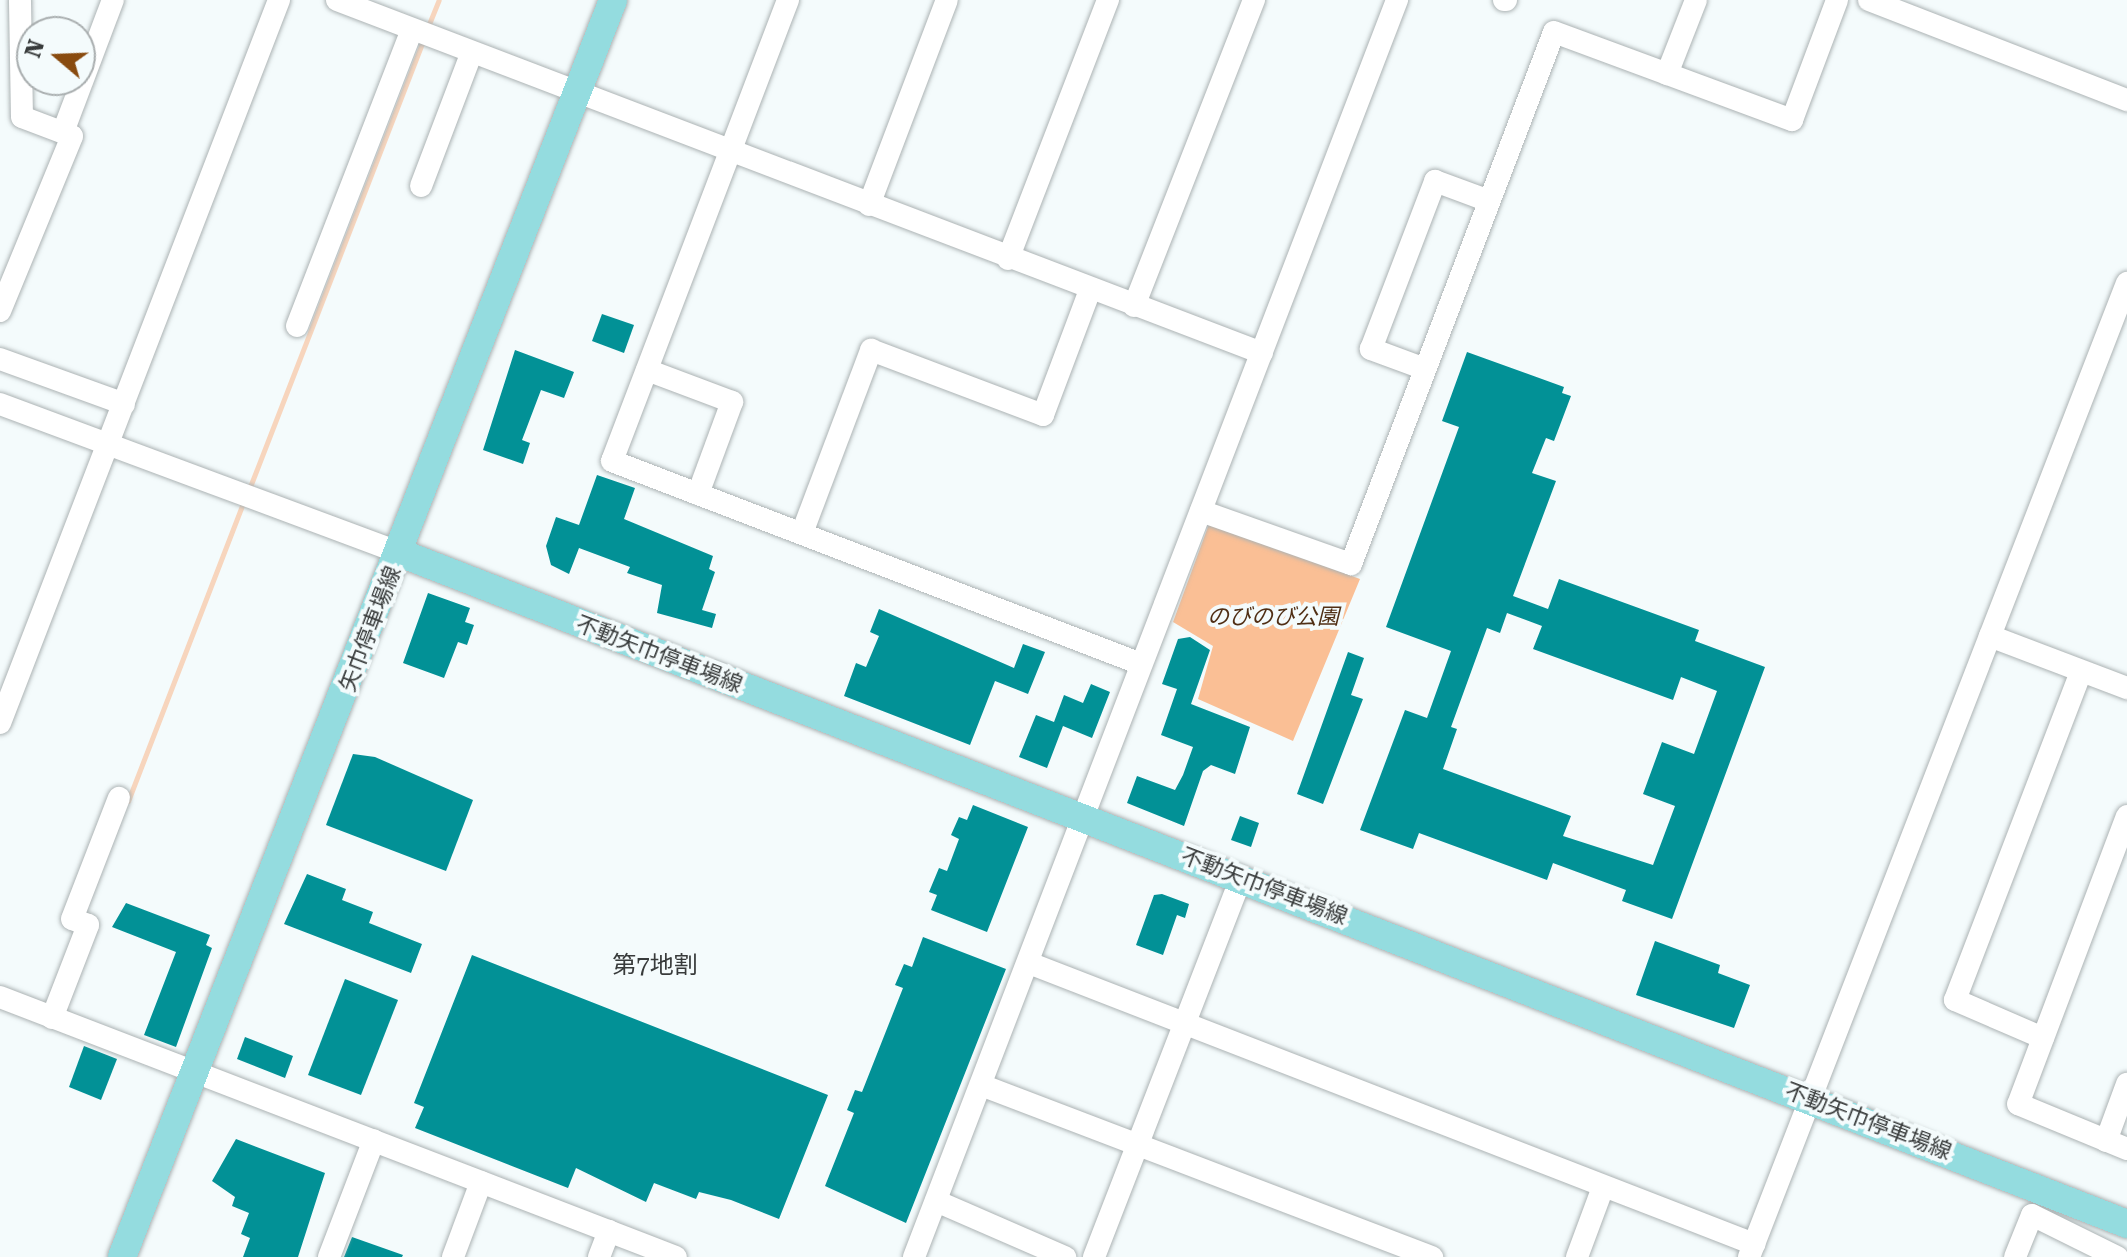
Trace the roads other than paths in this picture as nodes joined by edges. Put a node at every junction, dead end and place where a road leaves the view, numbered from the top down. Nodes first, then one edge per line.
1 (20, 0) edge
2 (113, 0) edge
3 (279, 0) edge
4 (337, 0) edge
5 (613, 0) edge
6 (788, 0) edge
7 (947, 0) edge
8 (1108, 0) edge
9 (1254, 0) edge
10 (1397, 0) edge
11 (1696, 0) edge
12 (1837, 0) edge
13 (1869, 0) edge
14 (421, 32) junction
15 (472, 52) junction
16 (1667, 74) junction
17 (578, 93) junction
18 (2127, 100) edge
19 (63, 132) junction
20 (731, 151) junction
21 (421, 186) dead end
22 (1489, 201) junction
23 (869, 205) junction
24 (1008, 259) junction
25 (2127, 283) edge
26 (1090, 290) junction
27 (1134, 306) junction
28 (0, 311) edge
29 (297, 326) dead end
30 (1262, 353) junction
31 (0, 359) edge
32 (1425, 369) junction
33 (647, 370) junction
34 (0, 404) edge
35 (124, 404) junction
36 (108, 445) junction
37 (698, 494) junction
38 (1201, 511) junction
39 (802, 533) junction
40 (400, 553) junction
41 (1990, 636) junction
42 (1141, 664) junction
43 (2081, 671) junction
44 (2127, 688) edge
45 (0, 723) edge
46 (119, 798) dead end
47 (1086, 816) junction
48 (2127, 816) edge
49 (1241, 878) junction
50 (1029, 963) junction
51 (1, 999) edge
52 (52, 1018) junction
53 (1185, 1023) junction
54 (2043, 1038) junction
55 (195, 1075) junction
56 (2127, 1084) edge
57 (981, 1085) junction
58 (1811, 1098) junction
59 (374, 1140) junction
60 (2106, 1141) junction
61 (1138, 1144) junction
62 (2127, 1149) edge
63 (481, 1182) junction
64 (1603, 1187) junction
65 (936, 1201) junction
66 (2127, 1224) edge
67 (609, 1231) junction
68 (1751, 1250) edge
69 (122, 1257) edge
70 (329, 1257) edge
71 (453, 1257) edge
72 (599, 1257) edge
73 (676, 1257) edge
74 (914, 1257) edge
75 (1065, 1257) edge
76 (1094, 1257) edge
77 (1432, 1257) edge
78 (1577, 1257) edge
79 (2015, 1257) edge
80 (2117, 1257) edge

1 - 19 street
2 - 19 street
3 - 35 street
4 - 14 street
5 - 17 main road, 矢巾停車場線
6 - 20 street
7 - 23 street
8 - 24 street
9 - 27 street
10 - 30 street
11 - 16 street
12 - 16 street
13 - 18 street
14 - 15 street
14 - 29 street
15 - 17 street
15 - 21 street
16 - 22 street
17 - 20 street
17 - 40 main road, 矢巾停車場線
19 - 28 street
20 - 23 street
20 - 33 street
22 - 32 street
22 - 32 street
23 - 24 street
24 - 26 street
25 - 41 street
26 - 27 street
26 - 39 street
27 - 30 street
30 - 38 street
31 - 35 street
32 - 38 street
33 - 37 street
33 - 37 street
34 - 36 street
35 - 36 street
36 - 40 street
36 - 45 street
37 - 39 street
38 - 42 street
39 - 42 street
40 - 47 main road, 不動矢巾停車場線
40 - 55 main road, 矢巾停車場線
41 - 43 street
41 - 58 street
42 - 47 street
43 - 44 street
43 - 54 street
46 - 52 street
47 - 49 main road, 不動矢巾停車場線
47 - 50 street
48 - 54 street
49 - 53 street
49 - 58 main road, 不動矢巾停車場線
50 - 53 street
50 - 57 street
51 - 52 street
52 - 55 street
53 - 61 street
53 - 64 street
54 - 60 street
55 - 59 street
55 - 69 main road, 矢巾停車場線
56 - 60 street
57 - 61 street
57 - 65 street
58 - 66 main road, 不動矢巾停車場線
58 - 68 street
59 - 63 street
59 - 70 street
60 - 62 street
61 - 76 street
61 - 77 street
63 - 67 street
63 - 71 street
64 - 68 street
64 - 78 street
65 - 74 street
65 - 75 street
67 - 72 street
67 - 73 street
79 - 80 street

